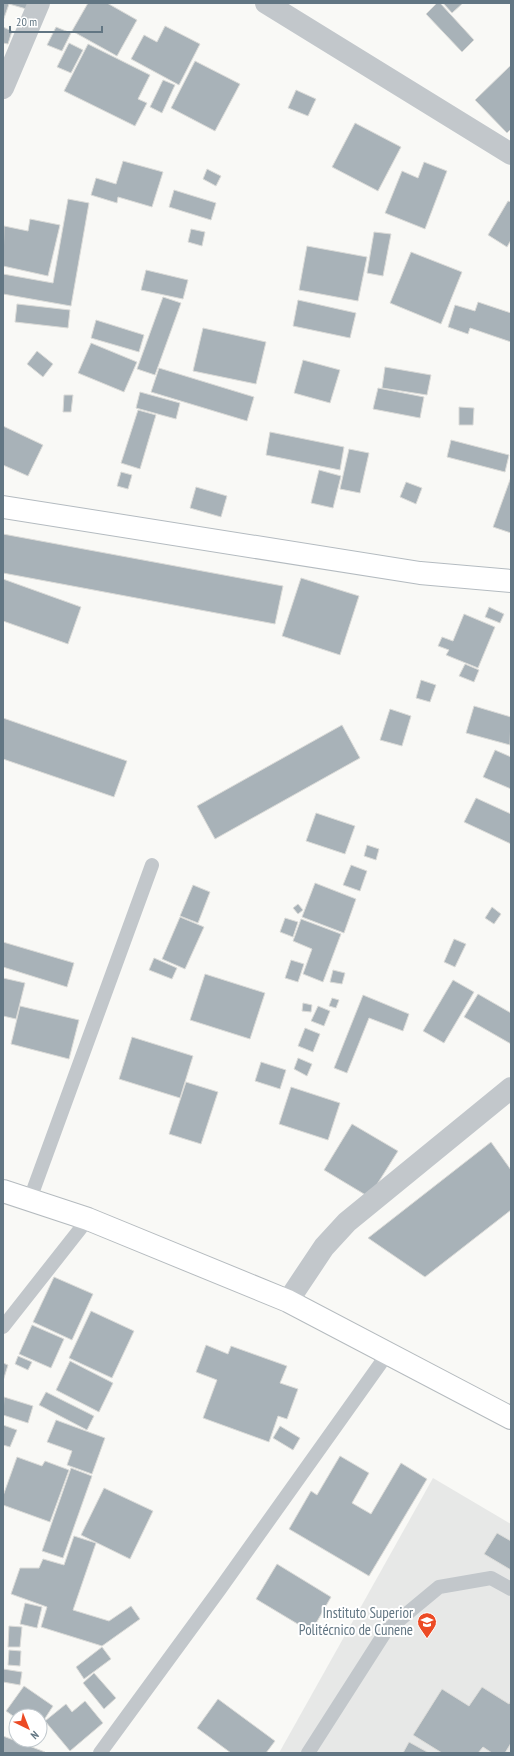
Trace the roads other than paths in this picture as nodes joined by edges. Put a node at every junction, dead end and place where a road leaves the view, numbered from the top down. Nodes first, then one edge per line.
1 (39, 3) edge
2 (266, 3) edge
3 (3, 88) edge
4 (511, 154) edge
5 (3, 507) edge
6 (511, 581) edge
7 (152, 864) dead end
8 (511, 1088) edge
9 (3, 1191) edge
10 (30, 1199) junction
11 (88, 1219) junction
12 (288, 1301) junction
13 (3, 1327) edge
14 (388, 1353) junction
15 (511, 1418) edge
16 (511, 1589) edge
17 (100, 1753) edge
18 (308, 1753) edge

1 - 3 street
2 - 4 street
5 - 6 main road
7 - 10 lane
8 - 12 street
9 - 10 main road
10 - 11 main road
11 - 12 main road
11 - 13 lane
12 - 14 main road
14 - 15 main road
14 - 17 lane
16 - 18 lane

